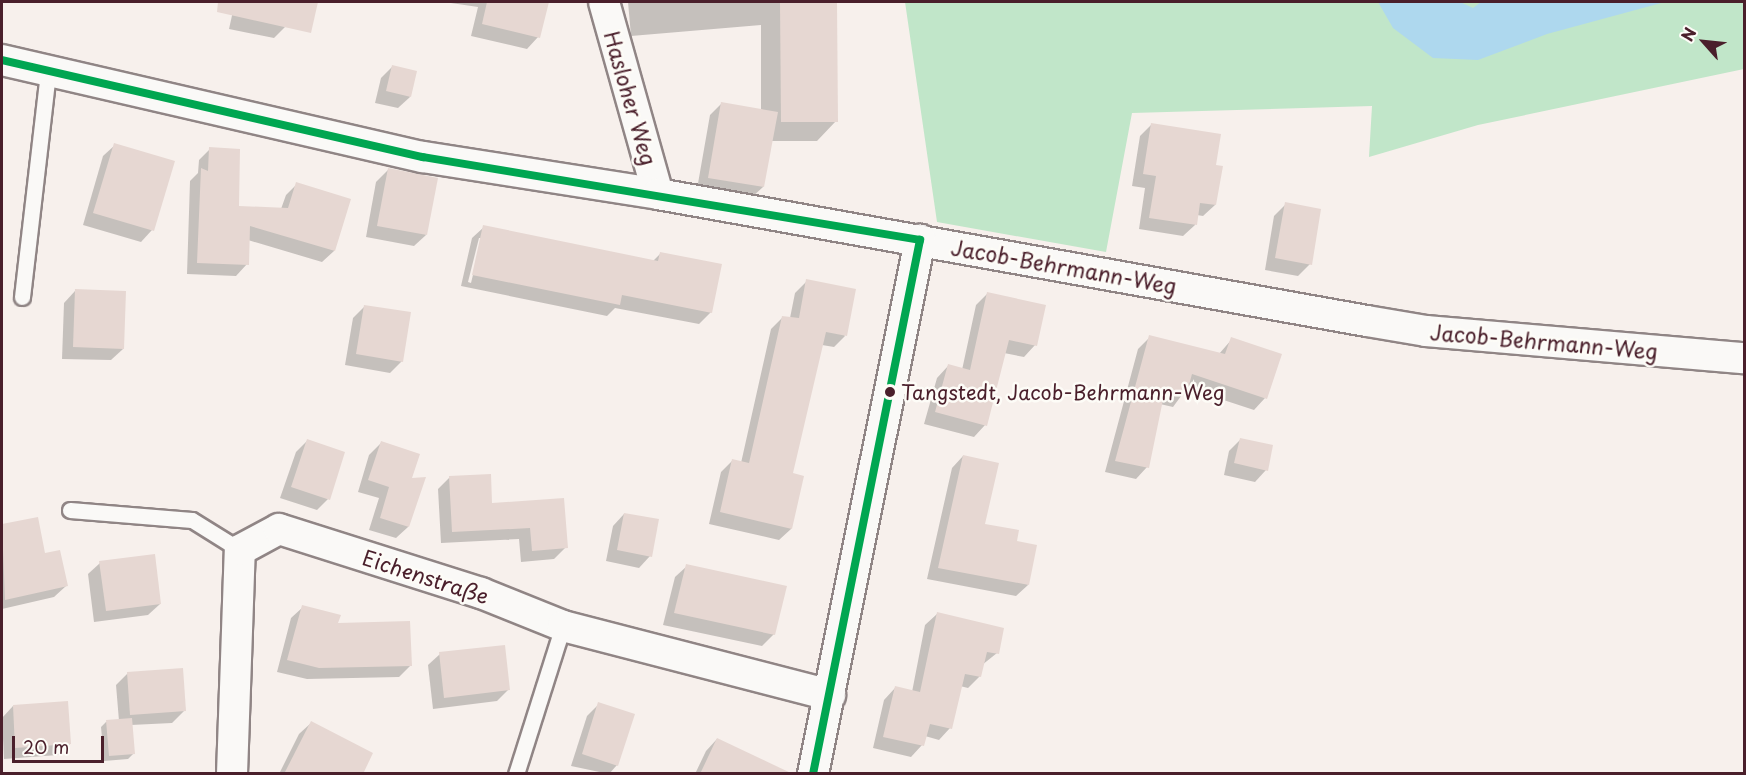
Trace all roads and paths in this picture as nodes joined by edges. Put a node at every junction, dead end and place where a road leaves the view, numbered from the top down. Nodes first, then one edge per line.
1 (604, 2) edge
2 (2, 60) edge
3 (48, 71) junction
4 (658, 194) junction
5 (920, 240) junction
6 (22, 297) dead end
7 (1744, 358) edge
8 (70, 510) dead end
9 (240, 550) junction
10 (563, 626) junction
11 (830, 695) junction
12 (232, 774) edge
13 (516, 774) edge
14 (813, 774) edge

1 - 4 street, Hasloher Weg
2 - 3 street, Jacob-Behrmann-Weg
3 - 4 street, Jacob-Behrmann-Weg
3 - 6 lane
4 - 5 street, Jacob-Behrmann-Weg
5 - 7 street, Jacob-Behrmann-Weg
5 - 11 street
8 - 9 lane
9 - 10 street, Eichenstraße
9 - 12 street
10 - 11 street, Eichenstraße
10 - 13 lane
11 - 14 street

